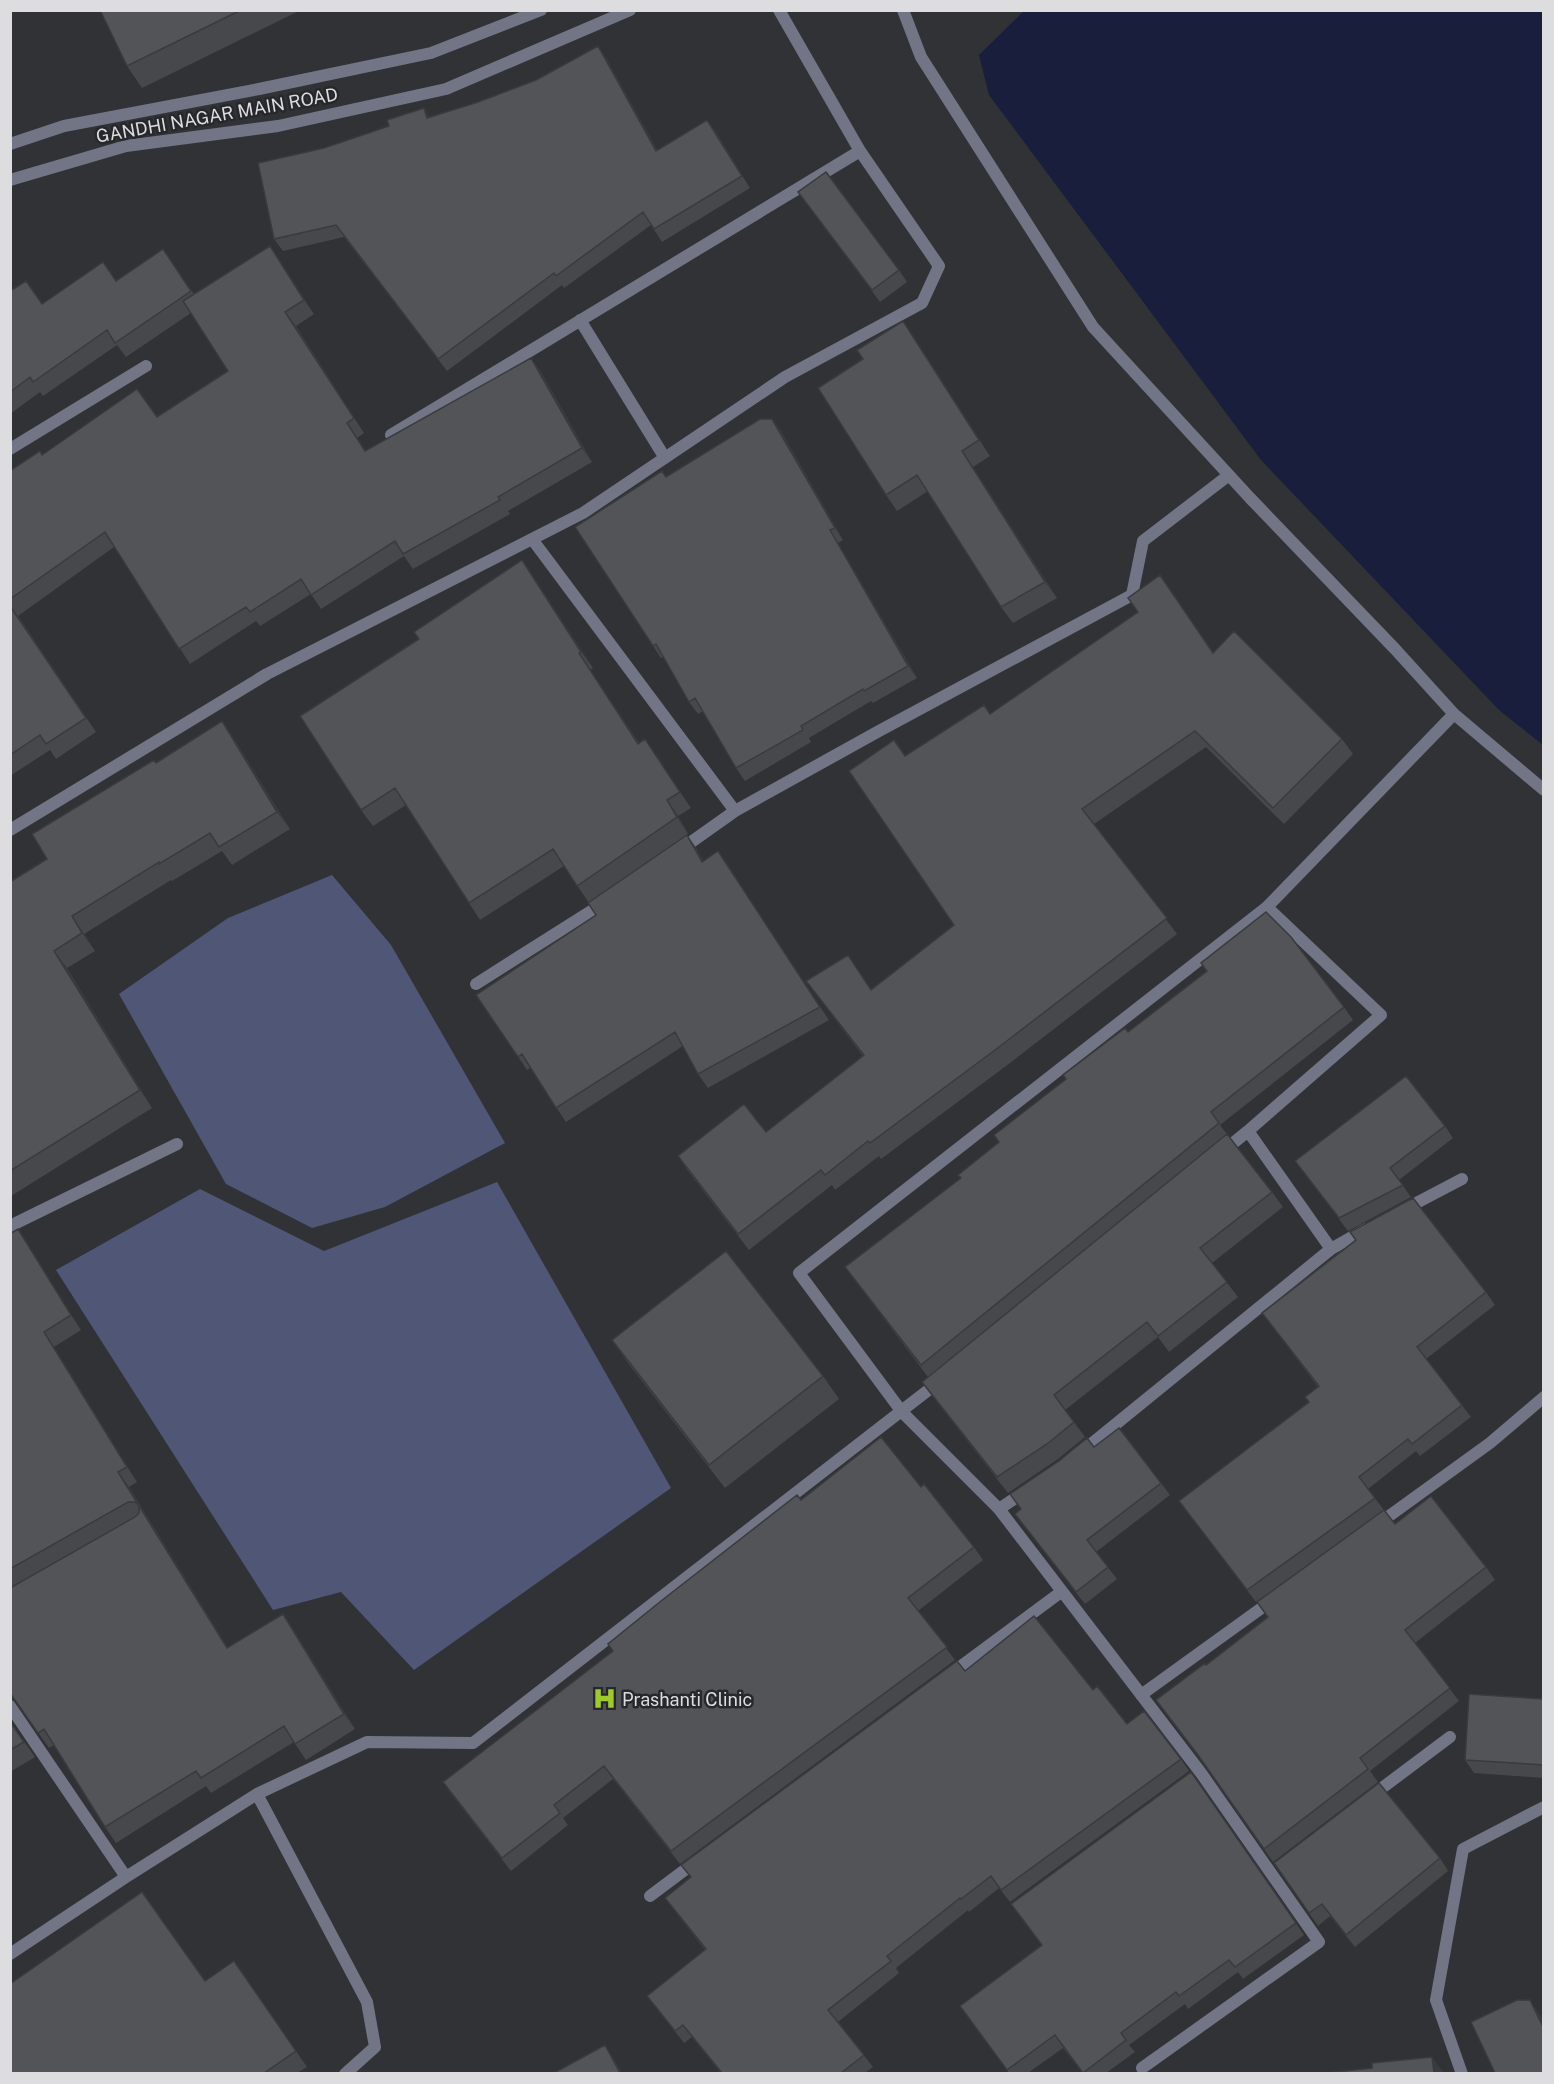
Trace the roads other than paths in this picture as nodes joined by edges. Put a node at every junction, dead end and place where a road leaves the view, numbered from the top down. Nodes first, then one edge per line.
1 (541, 10) edge
2 (630, 10) edge
3 (779, 10) edge
4 (903, 10) edge
5 (10, 144) edge
6 (860, 151) junction
7 (10, 180) edge
8 (580, 320) junction
9 (146, 366) dead end
10 (391, 435) edge
11 (10, 449) edge
12 (665, 458) junction
13 (1229, 475) junction
14 (532, 539) junction
15 (1454, 714) junction
16 (1544, 790) edge
17 (735, 811) junction
18 (10, 830) edge
19 (671, 856) edge
20 (616, 895) edge
21 (1267, 907) junction
22 (476, 984) dead end
23 (1248, 1131) junction
24 (177, 1144) dead end
25 (1212, 1160) edge
26 (1462, 1179) dead end
27 (10, 1226) edge
28 (1331, 1249) junction
29 (948, 1375) edge
30 (1544, 1398) edge
31 (902, 1412) junction
32 (1072, 1459) edge
33 (1036, 1485) edge
34 (999, 1509) junction
35 (1364, 1534) edge
36 (1286, 1590) edge
37 (1061, 1592) junction
38 (937, 1684) edge
39 (1141, 1695) junction
40 (10, 1706) edge
41 (1450, 1737) dead end
42 (257, 1794) junction
43 (1544, 1807) edge
44 (1356, 1808) edge
45 (708, 1853) edge
46 (126, 1877) junction
47 (650, 1896) dead end
48 (10, 1954) edge
49 (1142, 2068) dead end
50 (345, 2073) edge
51 (1462, 2073) edge

1 - 5 street, GANDHI NAGAR MAIN ROAD
2 - 7 street, GANDHI NAGAR MAIN ROAD
3 - 6 street
4 - 13 street
6 - 8 street
6 - 12 street
8 - 10 street
8 - 12 street
9 - 11 street
12 - 14 street
13 - 15 street
13 - 17 street
14 - 17 street
14 - 18 street
15 - 16 street
15 - 21 street
17 - 19 street
20 - 22 street
21 - 23 street
21 - 31 street
23 - 25 street
23 - 28 street
24 - 27 street
26 - 28 street
28 - 32 street
29 - 31 street
30 - 35 street
31 - 34 street
31 - 42 street
33 - 34 street
34 - 37 street
36 - 39 street
37 - 38 street
37 - 39 street
39 - 49 street
40 - 46 street
41 - 44 street
42 - 46 street
42 - 50 street
43 - 51 street
45 - 47 street
46 - 48 street

